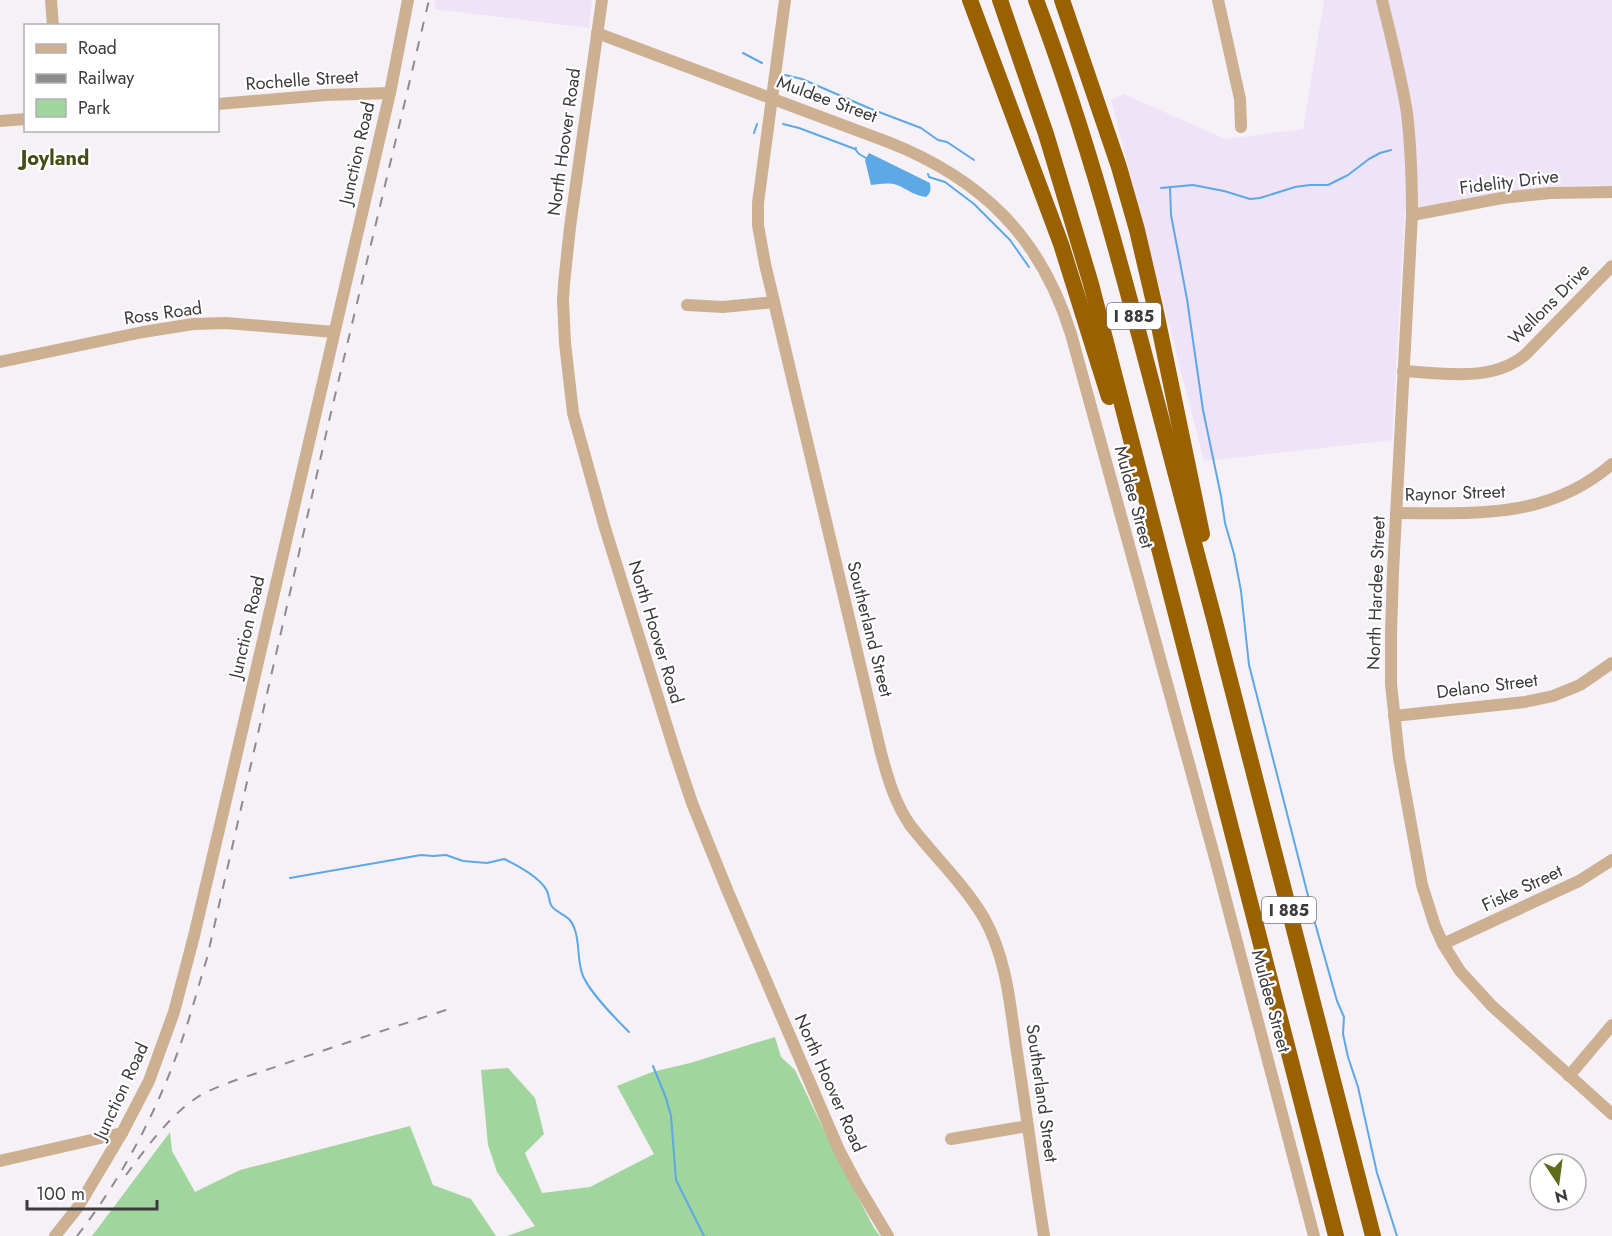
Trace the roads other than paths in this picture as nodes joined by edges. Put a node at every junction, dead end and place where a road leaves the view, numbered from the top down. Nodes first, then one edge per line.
1 (51, 0) edge
2 (408, 0) edge
3 (602, 0) edge
4 (785, 0) edge
5 (970, 0) edge
6 (1000, 0) edge
7 (1036, 0) edge
8 (1062, 0) edge
9 (1218, 0) edge
10 (1382, 0) edge
11 (53, 24) edge
12 (597, 33) junction
13 (390, 93) junction
14 (771, 98) junction
15 (219, 104) edge
16 (24, 119) edge
17 (0, 121) edge
18 (1241, 127) dead end
19 (1612, 192) edge
20 (1412, 215) junction
21 (1612, 266) edge
22 (774, 302) junction
23 (687, 305) dead end
24 (334, 332) junction
25 (0, 362) edge
26 (1403, 371) junction
27 (1612, 464) edge
28 (1138, 467) junction
29 (1396, 513) junction
30 (1219, 635) junction
31 (1612, 663) edge
32 (1394, 716) junction
33 (1612, 860) edge
34 (1443, 944) junction
35 (1612, 1025) edge
36 (1569, 1077) junction
37 (1612, 1114) edge
38 (1028, 1126) junction
39 (122, 1133) junction
40 (951, 1139) dead end
41 (0, 1161) edge
42 (55, 1236) edge
43 (888, 1236) edge
44 (1044, 1236) edge
45 (1314, 1236) edge
46 (1336, 1236) edge
47 (1373, 1236) edge

1 - 11 street
2 - 13 street, Junction Road
3 - 12 street, North Hoover Road
4 - 14 street, Southerland Street
5 - 28 highway
6 - 28 highway, I 885
7 - 30 highway, I 885
8 - 30 highway
9 - 18 street
10 - 20 street, North Hardee Street
12 - 14 street, Muldee Street
12 - 43 street, North Hoover Road
13 - 15 street, Rochelle Street
13 - 24 street, Junction Road
14 - 22 street, Southerland Street
14 - 45 street, Muldee Street
16 - 17 street
19 - 20 street, Fidelity Drive
20 - 26 street, North Hardee Street
21 - 26 street, Wellons Drive
22 - 23 street
22 - 38 street, Southerland Street
24 - 25 street, Ross Road
24 - 39 street, Junction Road
26 - 29 street, North Hardee Street
27 - 29 street, Raynor Street
28 - 46 highway, I 885
29 - 32 street, North Hardee Street
30 - 47 highway, I 885
31 - 32 street, Delano Street
32 - 34 street, North Hardee Street
33 - 34 street, Fiske Street
34 - 36 street, North Hardee Street
35 - 36 street
36 - 37 street, North Hardee Street
38 - 40 street
38 - 44 street, Southerland Street
39 - 41 street
39 - 42 street, Junction Road

